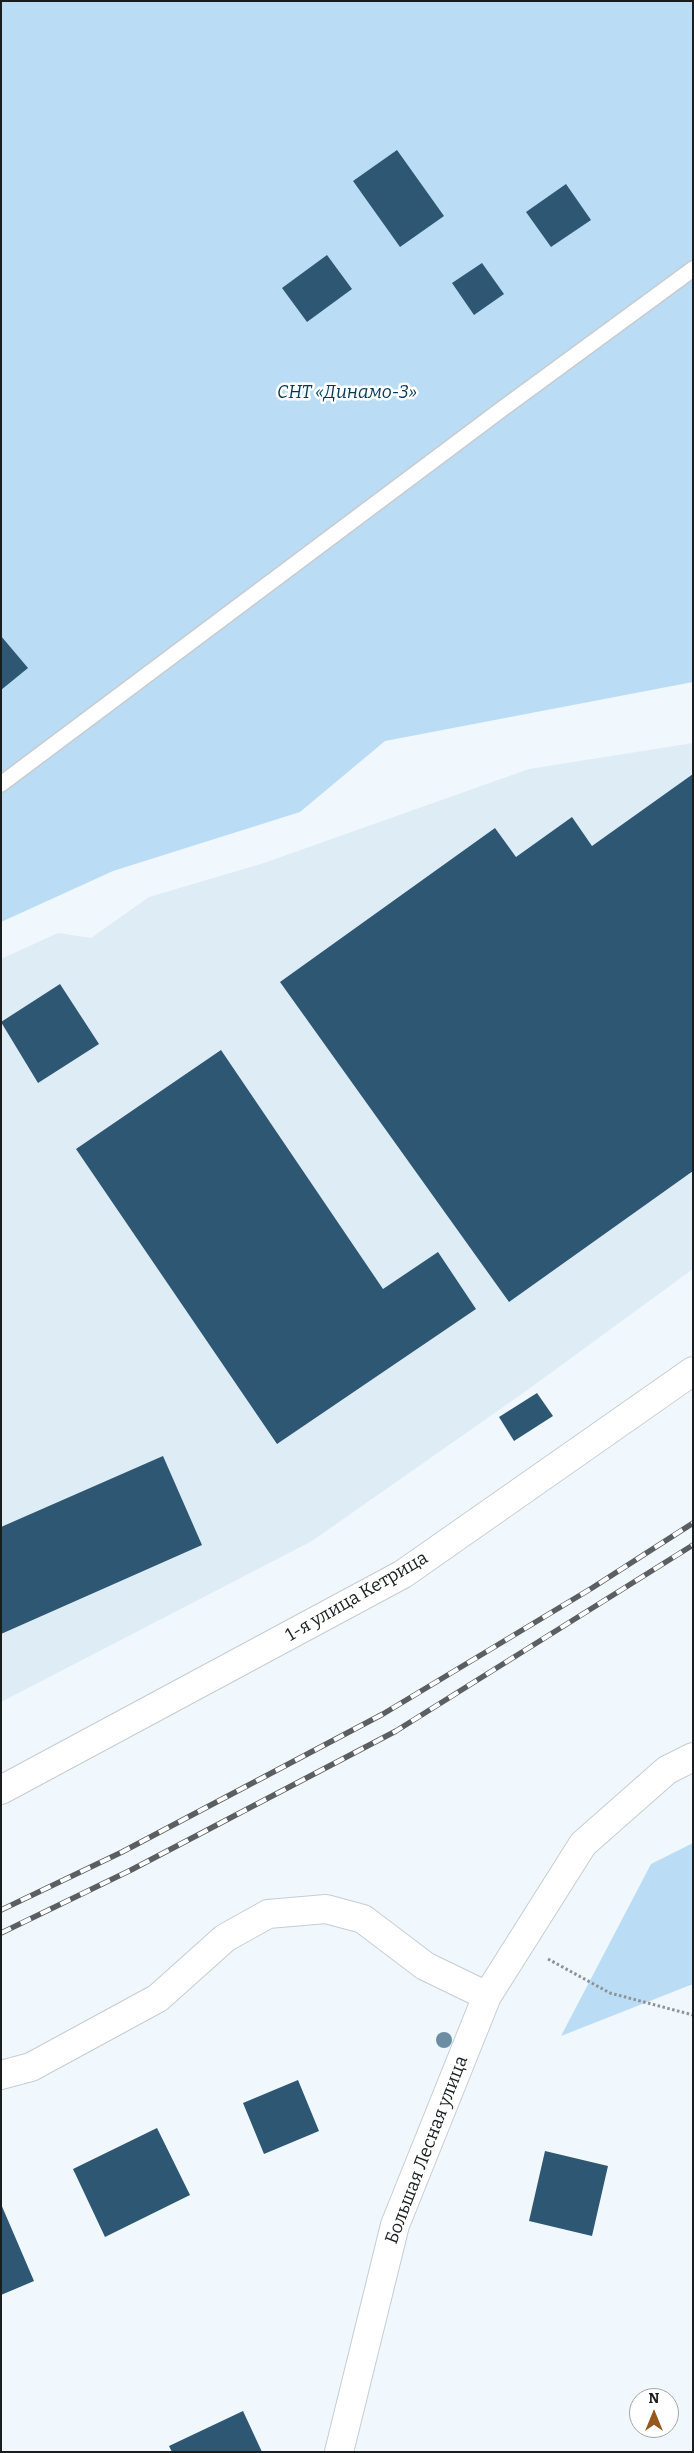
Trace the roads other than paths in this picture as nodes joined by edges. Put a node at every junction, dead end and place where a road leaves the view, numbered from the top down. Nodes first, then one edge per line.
1 (693, 269) edge
2 (1, 784) edge
3 (693, 1371) edge
4 (693, 1757) edge
5 (1, 1790) edge
6 (487, 1996) junction
7 (1, 2075) edge
8 (339, 2452) edge

1 - 2 lane
3 - 5 street, 1-я улица Кетрица
4 - 6 street, Большая Лесная улица
6 - 7 street
6 - 8 street, Большая Лесная улица

